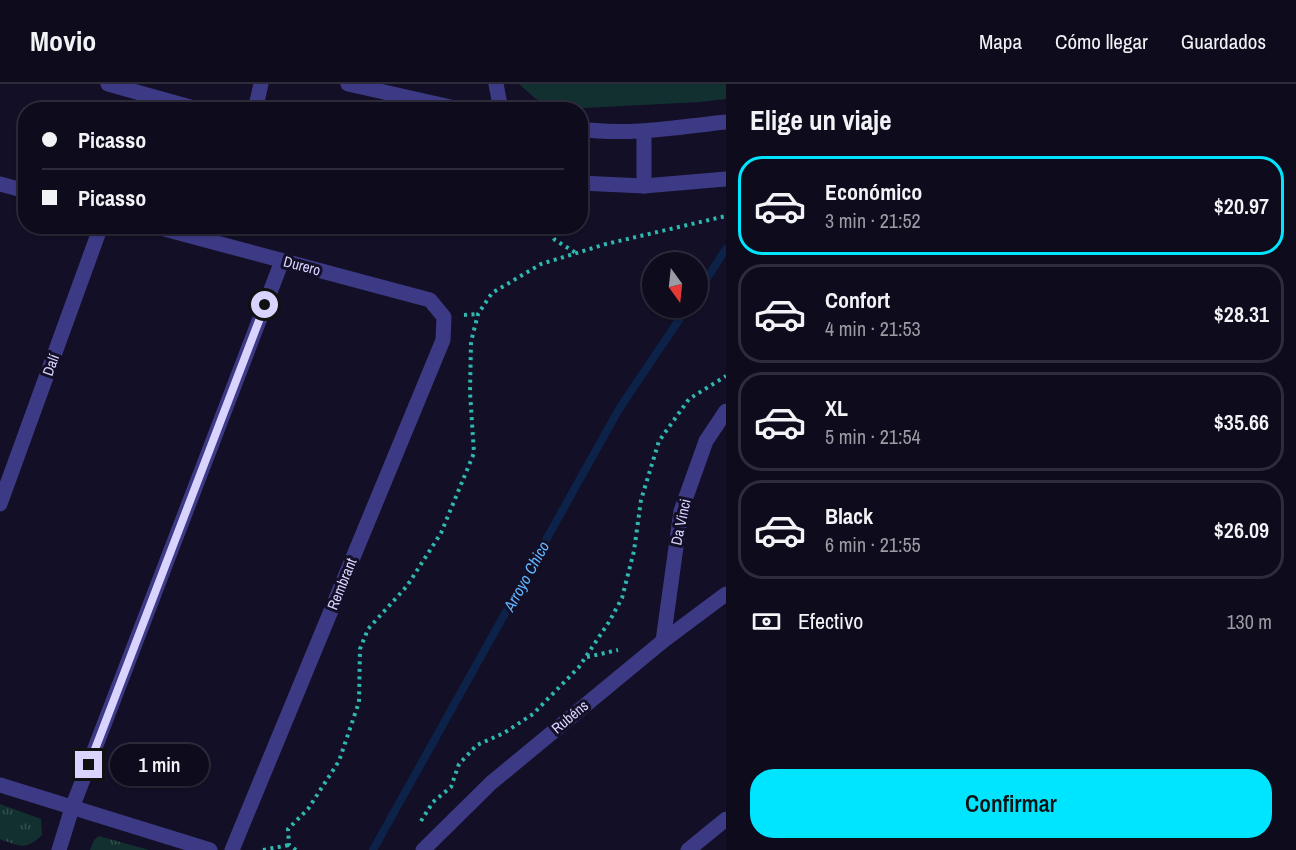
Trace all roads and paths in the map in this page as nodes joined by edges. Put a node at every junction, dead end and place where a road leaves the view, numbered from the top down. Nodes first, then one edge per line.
1 (108, 84) edge
2 (261, 84) edge
3 (348, 84) edge
4 (496, 84) edge
5 (402, 90) edge
6 (172, 102) edge
7 (257, 102) edge
8 (439, 102) edge
9 (499, 102) edge
10 (726, 122) edge
11 (588, 130) edge
12 (644, 132) junction
13 (726, 179) edge
14 (0, 183) edge
15 (588, 183) edge
16 (644, 186) junction
17 (18, 189) edge
18 (726, 216) edge
19 (98, 234) edge
20 (182, 234) edge
21 (551, 234) edge
22 (576, 253) junction
23 (282, 261) junction
24 (444, 317) joint
25 (726, 376) edge
26 (726, 411) edge
27 (0, 504) edge
28 (726, 594) edge
29 (663, 641) junction
30 (0, 785) edge
31 (72, 808) junction
32 (726, 819) edge
33 (419, 825) dead end
34 (289, 845) junction
35 (59, 850) edge
36 (210, 850) edge
37 (232, 850) edge
38 (263, 850) edge
39 (296, 850) edge
40 (423, 850) edge
41 (688, 850) edge

1 - 6 street
2 - 7 street
3 - 5 street
4 - 9 street
5 - 8 street
10 - 12 street
11 - 12 street
12 - 16 street
13 - 16 street
14 - 17 street
15 - 16 street
18 - 22 path
19 - 27 street, Dalí
20 - 23 street, Durero
21 - 22 path
22 - 34 path
23 - 24 street, Durero
23 - 31 street
24 - 37 street, Rembrant
25 - 33 path
26 - 29 street, Da Vinci
28 - 29 street, Rubéns
29 - 40 street, Rubéns
30 - 31 street
31 - 35 street
31 - 36 street
32 - 41 street
34 - 38 path
34 - 39 path

